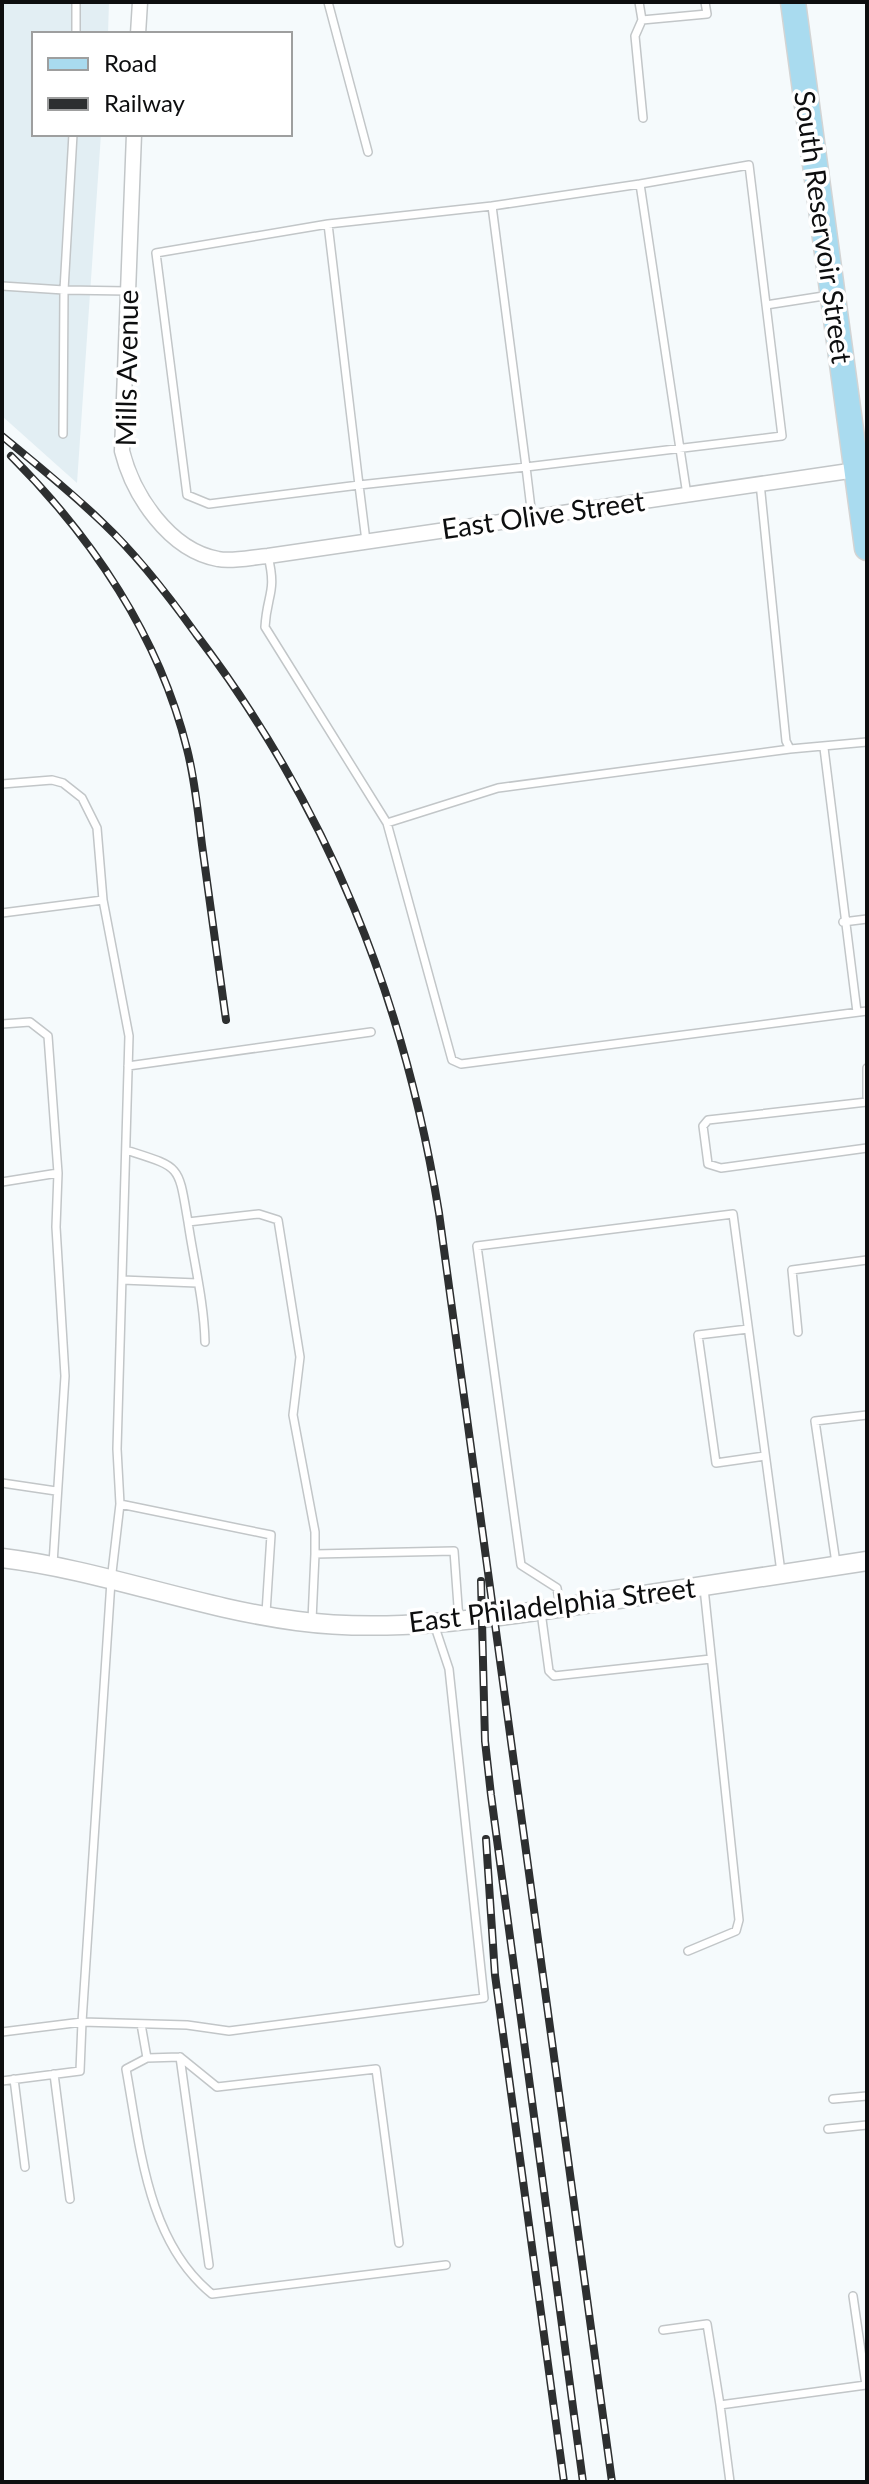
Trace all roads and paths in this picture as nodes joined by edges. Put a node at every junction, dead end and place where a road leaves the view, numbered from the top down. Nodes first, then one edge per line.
1 (76, 2) edge
2 (140, 2) edge
3 (328, 2) edge
4 (639, 2) edge
5 (705, 2) edge
6 (793, 2) edge
7 (642, 20) junction
8 (76, 32) edge
9 (138, 32) edge
10 (643, 118) dead end
11 (73, 136) edge
12 (134, 136) edge
13 (368, 152) dead end
14 (640, 184) junction
15 (492, 206) junction
16 (328, 224) junction
17 (2, 286) edge
18 (64, 290) junction
19 (128, 291) junction
20 (833, 295) junction
21 (766, 305) junction
22 (63, 434) dead end
23 (680, 449) junction
24 (526, 467) junction
25 (862, 470) edge
26 (760, 482) junction
27 (359, 485) junction
28 (687, 495) junction
29 (532, 517) junction
30 (366, 541) junction
31 (867, 548) edge
32 (268, 556) junction
33 (218, 559) joint
34 (867, 742) edge
35 (824, 748) junction
36 (790, 749) junction
37 (2, 784) edge
38 (387, 823) junction
39 (103, 900) junction
40 (2, 913) edge
41 (867, 919) edge
42 (843, 922) junction
43 (867, 1011) edge
44 (857, 1012) junction
45 (2, 1024) edge
46 (371, 1032) dead end
47 (128, 1066) junction
48 (867, 1068) edge
49 (867, 1100) edge
50 (867, 1148) edge
51 (126, 1150) junction
52 (58, 1173) junction
53 (2, 1182) edge
54 (188, 1222) junction
55 (867, 1260) edge
56 (122, 1280) junction
57 (197, 1283) junction
58 (748, 1329) junction
59 (798, 1332) dead end
60 (205, 1342) dead end
61 (867, 1415) edge
62 (765, 1456) junction
63 (2, 1483) edge
64 (56, 1491) junction
65 (120, 1504) junction
66 (315, 1554) junction
67 (2, 1558) edge
68 (867, 1561) edge
69 (836, 1565) junction
70 (53, 1566) junction
71 (781, 1574) junction
72 (111, 1581) junction
73 (704, 1586) junction
74 (551, 1609) junction
75 (266, 1615) junction
76 (459, 1620) junction
77 (312, 1622) junction
78 (433, 1622) junction
79 (711, 1659) junction
80 (688, 1951) dead end
81 (82, 2022) junction
82 (141, 2024) junction
83 (2, 2032) edge
84 (180, 2057) junction
85 (147, 2058) junction
86 (54, 2074) junction
87 (14, 2079) junction
88 (2, 2081) edge
89 (867, 2096) edge
90 (833, 2099) dead end
91 (867, 2125) edge
92 (828, 2129) dead end
93 (25, 2167) dead end
94 (70, 2199) dead end
95 (399, 2243) dead end
96 (209, 2265) dead end
97 (446, 2265) dead end
98 (853, 2296) dead end
99 (663, 2330) dead end
100 (866, 2384) edge
101 (867, 2397) edge
102 (720, 2405) junction
103 (730, 2482) edge

1 - 8 lane
2 - 9 street
3 - 13 lane
4 - 7 lane
5 - 7 lane
6 - 20 main road, South Reservoir Street
7 - 10 lane
11 - 18 lane
12 - 19 street, Mills Avenue
14 - 15 lane
14 - 21 lane
14 - 23 lane
15 - 16 lane
15 - 24 lane
16 - 27 lane
16 - 27 lane
17 - 18 lane
18 - 19 lane
18 - 22 lane
19 - 33 street, Mills Avenue
20 - 21 lane
20 - 25 main road, South Reservoir Street
21 - 23 lane
23 - 24 lane
23 - 28 lane
24 - 27 lane
24 - 29 lane
25 - 26 street, East Olive Street
25 - 31 main road, South Reservoir Street
26 - 28 street, East Olive Street
26 - 36 lane
27 - 30 lane
28 - 29 street, East Olive Street
29 - 30 street, East Olive Street
30 - 32 street, East Olive Street
32 - 33 street, East Olive Street
32 - 38 lane
34 - 35 lane
35 - 36 lane
35 - 42 lane
36 - 38 lane
37 - 39 lane
38 - 44 lane
39 - 40 lane
39 - 47 lane
41 - 42 lane
42 - 44 lane
43 - 44 lane
45 - 52 lane
46 - 47 lane
47 - 51 lane
48 - 49 lane
49 - 50 lane
51 - 54 lane
51 - 56 lane
52 - 53 lane
52 - 64 lane
54 - 57 lane
54 - 66 lane
55 - 59 lane
56 - 57 lane
56 - 65 lane
57 - 60 lane
58 - 62 lane
58 - 62 lane
58 - 74 lane
61 - 69 lane
62 - 71 lane
63 - 64 lane
64 - 70 lane
65 - 72 lane
65 - 75 lane
66 - 76 lane
66 - 77 lane
67 - 70 street, East Philadelphia Street
68 - 69 street, East Philadelphia Street
69 - 71 street, East Philadelphia Street
70 - 72 street, East Philadelphia Street
71 - 73 street, East Philadelphia Street
72 - 75 street, East Philadelphia Street
72 - 81 lane
73 - 74 street, East Philadelphia Street
73 - 79 lane
74 - 76 street, East Philadelphia Street
74 - 79 lane
75 - 77 street, East Philadelphia Street
76 - 78 street, East Philadelphia Street
77 - 78 street, East Philadelphia Street
78 - 82 lane
79 - 80 lane
81 - 82 lane
81 - 83 lane
81 - 86 lane
82 - 85 lane
84 - 85 lane
84 - 95 lane
84 - 96 lane
85 - 97 lane
86 - 87 lane
86 - 94 lane
87 - 88 lane
87 - 93 lane
89 - 90 lane
91 - 92 lane
98 - 100 lane
99 - 102 lane
100 - 101 lane
100 - 102 lane
102 - 103 lane

